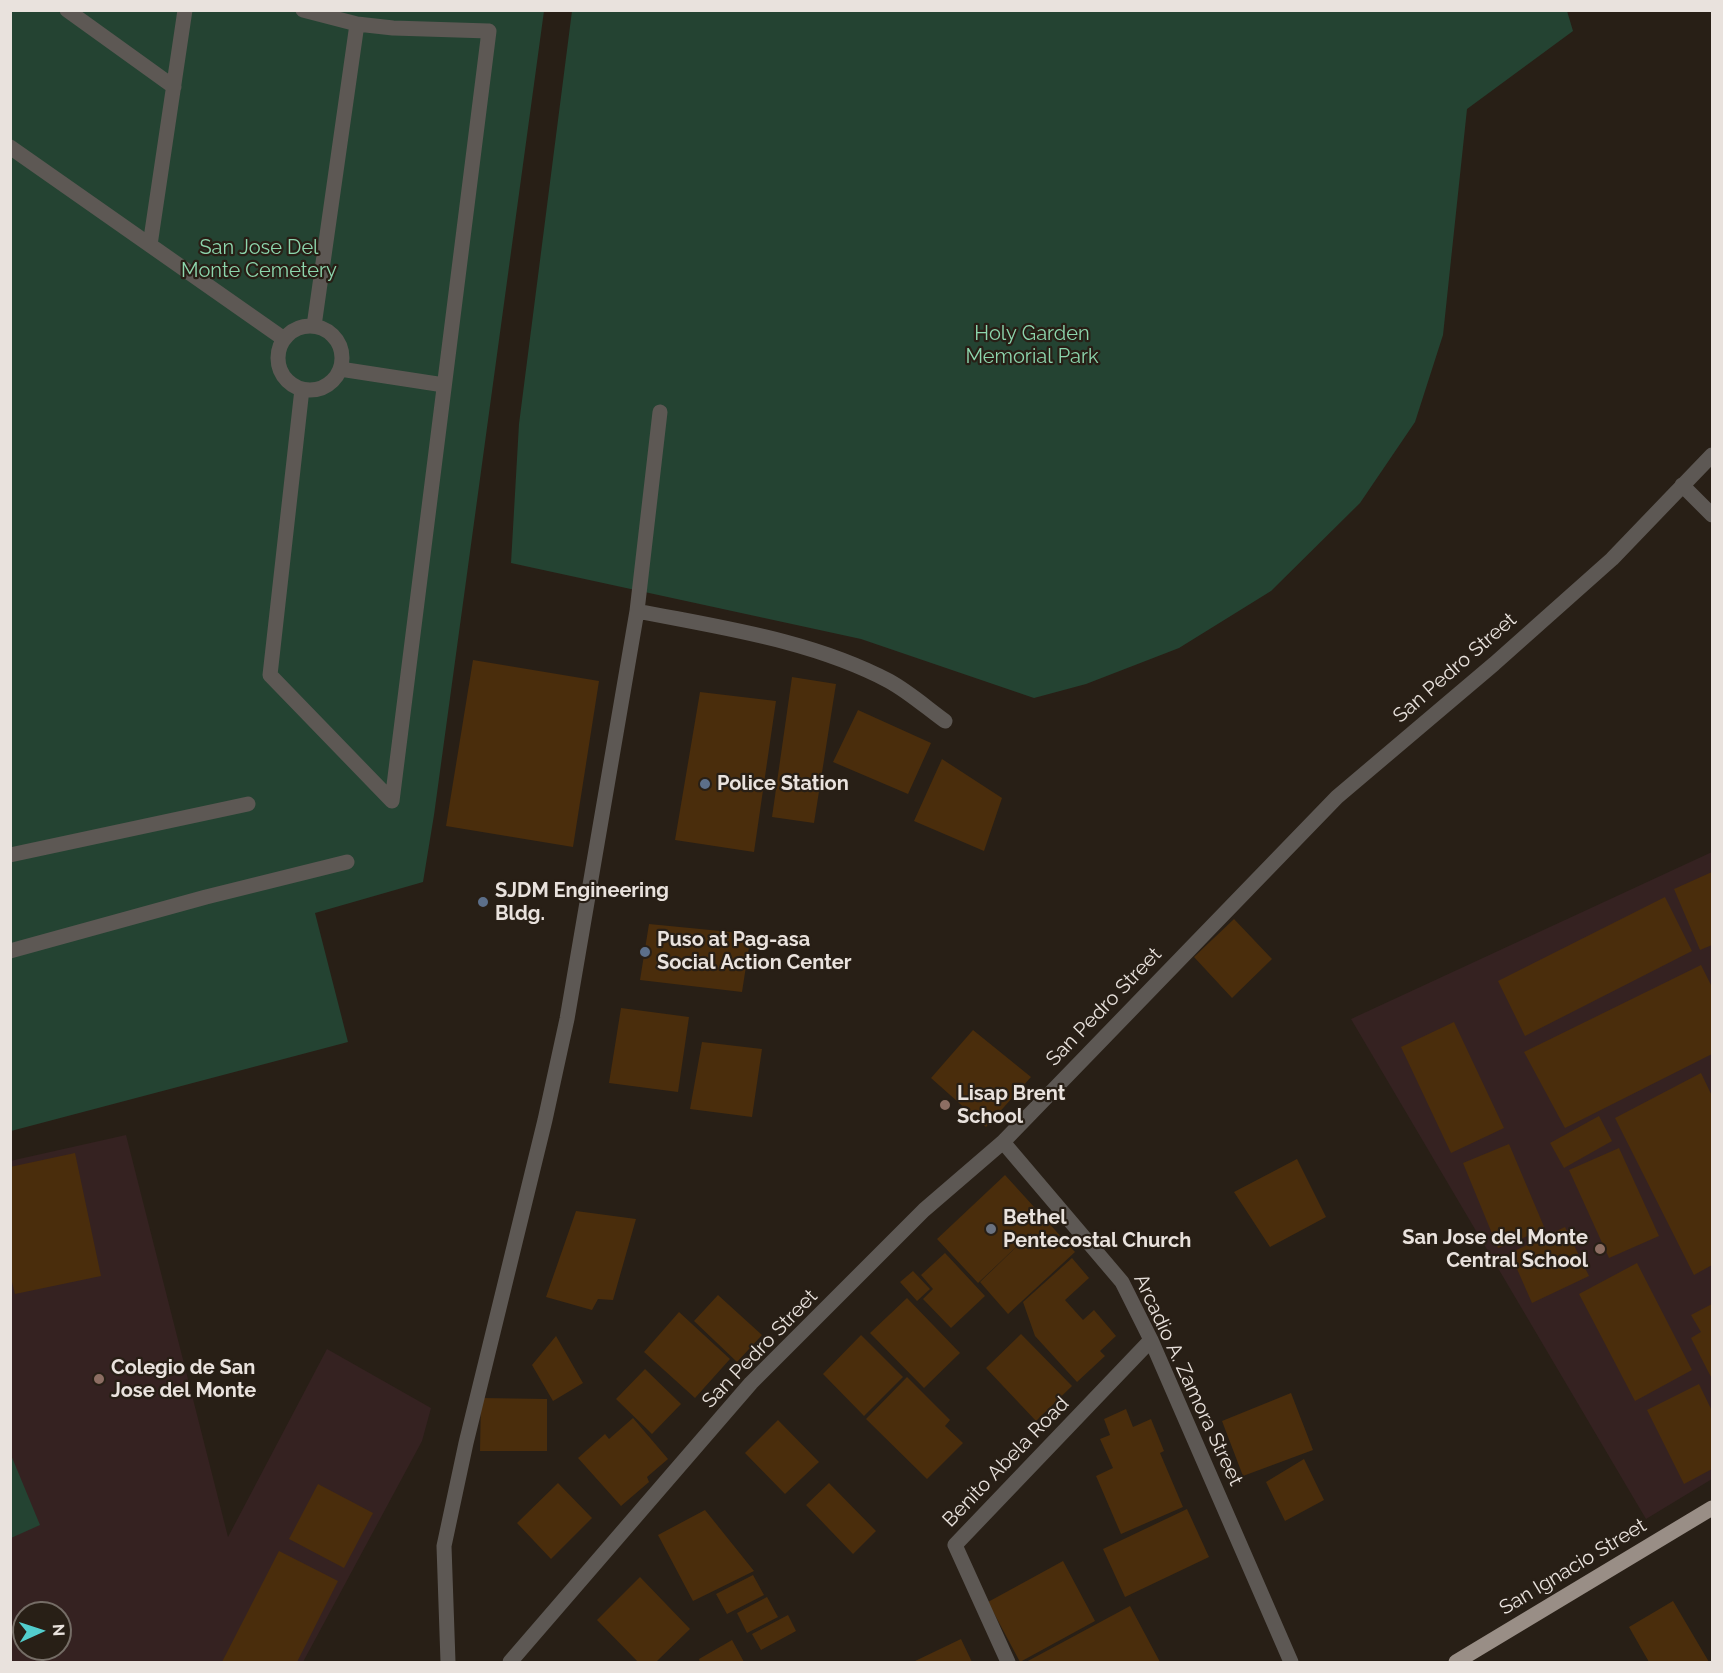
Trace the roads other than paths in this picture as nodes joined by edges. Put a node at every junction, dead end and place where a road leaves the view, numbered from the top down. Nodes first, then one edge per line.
1 (67, 10) edge
2 (185, 10) edge
3 (303, 10) edge
4 (357, 24) junction
5 (174, 87) junction
6 (10, 147) edge
7 (150, 245) junction
8 (314, 326) junction
9 (284, 339) junction
10 (340, 369) junction
11 (444, 386) junction
12 (302, 389) junction
13 (660, 412) dead end
14 (1713, 454) edge
15 (1682, 485) junction
16 (1713, 515) edge
17 (637, 611) junction
18 (945, 721) dead end
19 (248, 804) dead end
20 (10, 855) edge
21 (347, 862) dead end
22 (10, 951) edge
23 (1003, 1142) junction
24 (1151, 1340) junction
25 (1713, 1508) edge
26 (448, 1662) edge
27 (510, 1662) edge
28 (1008, 1662) edge
29 (1291, 1662) edge
30 (1456, 1662) edge

1 - 5 street
2 - 5 street
3 - 4 street
4 - 8 street
4 - 11 street
5 - 7 street
6 - 7 street
7 - 9 street
8 - 9 street
8 - 10 street
9 - 12 street
10 - 11 street
10 - 12 street
11 - 12 street
13 - 17 street
14 - 15 street, San Pedro Street
15 - 16 street
15 - 23 street, San Pedro Street
17 - 18 street
17 - 26 street
19 - 20 street
21 - 22 street
23 - 24 street, Arcadio A. Zamora Street
23 - 27 street, San Pedro Street
24 - 28 street, Benito Abela Road
24 - 29 street, Arcadio A. Zamora Street
25 - 30 main road, San Ignacio Street

